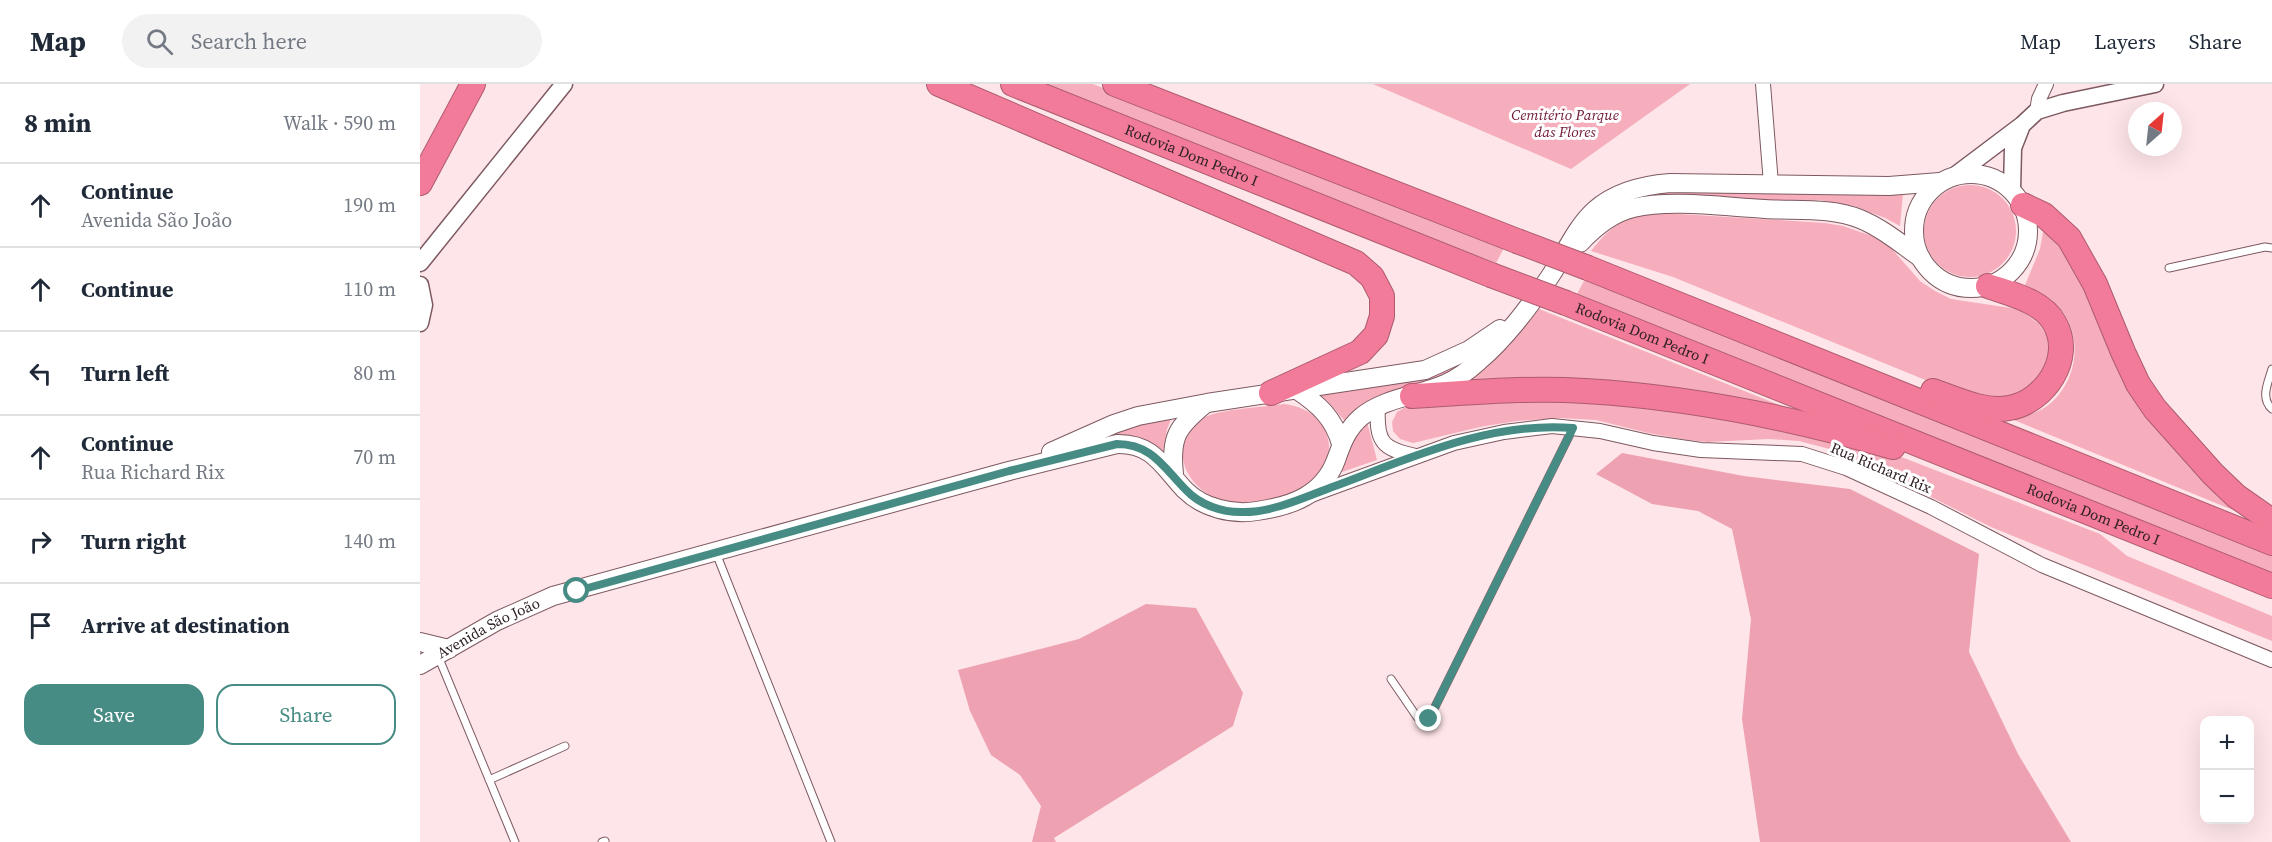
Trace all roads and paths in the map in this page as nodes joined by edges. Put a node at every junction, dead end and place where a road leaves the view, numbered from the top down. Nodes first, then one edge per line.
1 (473, 84) edge
2 (564, 84) edge
3 (939, 84) edge
4 (1013, 84) edge
5 (1115, 84) edge
6 (1763, 84) edge
7 (2046, 84) edge
8 (2155, 84) edge
9 (2037, 111) junction
10 (2022, 125) junction
11 (1957, 174) junction
12 (420, 183) edge
13 (1940, 183) junction
14 (1772, 184) junction
15 (2018, 198) junction
16 (453, 222) junction
17 (420, 245) edge
18 (2272, 248) edge
19 (1921, 258) junction
20 (420, 263) edge
21 (2169, 268) dead end
22 (1549, 278) junction
23 (420, 285) edge
24 (1988, 286) junction
25 (1662, 298) junction
26 (1525, 310) junction
27 (420, 323) edge
28 (2272, 369) edge
29 (1297, 390) junction
30 (1271, 393) junction
31 (1412, 396) junction
32 (1207, 403) junction
33 (1378, 406) junction
34 (2272, 409) edge
35 (1573, 428) junction
36 (1341, 444) junction
37 (1416, 456) junction
38 (1009, 471) junction
39 (1174, 474) junction
40 (2036, 490) junction
41 (1311, 495) junction
42 (2272, 521) edge
43 (2272, 543) edge
44 (716, 553) junction
45 (2272, 586) edge
46 (420, 642) edge
47 (444, 653) junction
48 (2272, 660) edge
49 (420, 665) edge
50 (1391, 679) dead end
51 (565, 746) dead end
52 (489, 780) junction
53 (515, 842) edge
54 (831, 842) edge

1 - 12 highway
2 - 16 street
3 - 30 highway
4 - 40 highway, Rodovia Dom Pedro I, bridge
5 - 25 highway, bridge
6 - 14 street
7 - 9 street
8 - 9 street
9 - 10 street
10 - 11 street
10 - 15 street
11 - 13 main road
11 - 15 main road
13 - 14 main road
13 - 19 main road
14 - 22 main road
15 - 24 main road
15 - 42 highway
16 - 17 street
16 - 20 street
18 - 21 lane
19 - 22 main road
19 - 24 main road
22 - 26 main road
23 - 27 street
24 - 25 highway
25 - 43 highway
26 - 29 main road
26 - 31 main road
28 - 34 lane
29 - 30 main road
29 - 36 main road
30 - 32 main road
31 - 33 main road
31 - 40 highway
32 - 38 main road
32 - 39 main road
33 - 36 main road
33 - 37 street
35 - 37 street, Rua Richard Rix
35 - 48 street, Rua Richard Rix
35 - 50 lane
36 - 41 main road
37 - 41 street, Rua Richard Rix
38 - 39 main road
38 - 44 main road, Avenida São João
39 - 41 main road
40 - 45 highway, Rodovia Dom Pedro I
44 - 47 main road, Avenida São João
44 - 54 lane
46 - 47 main road
47 - 49 main road, Avenida São João
47 - 52 lane
51 - 52 lane
52 - 53 lane

